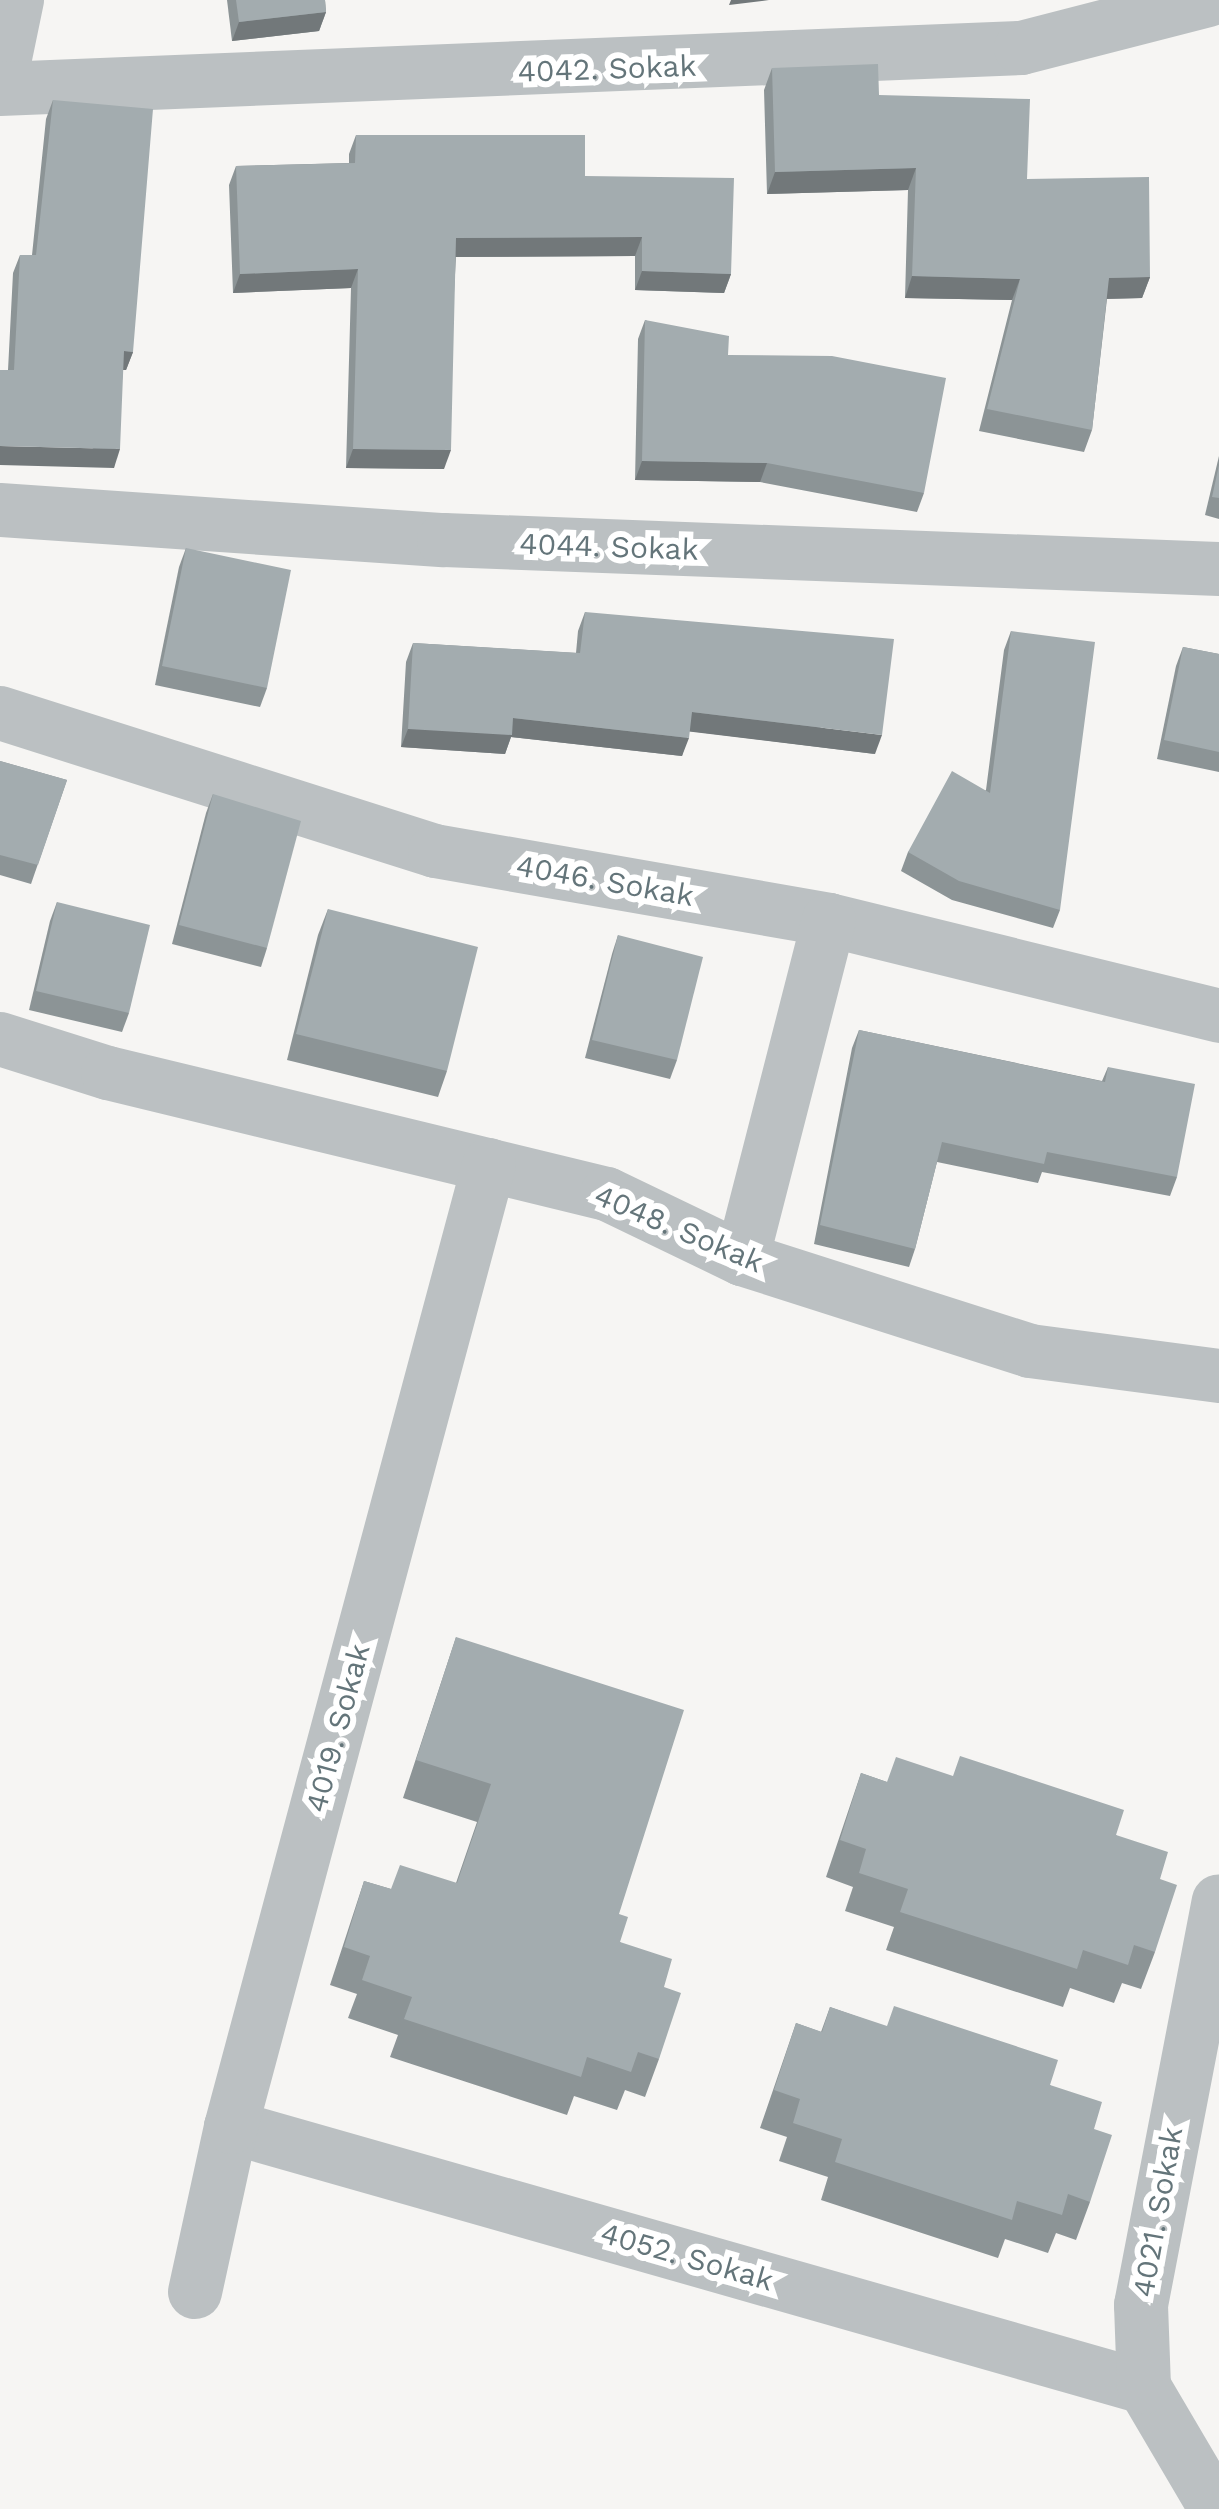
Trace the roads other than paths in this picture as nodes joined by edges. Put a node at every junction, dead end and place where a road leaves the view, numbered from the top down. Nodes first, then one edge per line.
1 (17, 0) edge
2 (1208, 0) edge
3 (0, 86) edge
4 (0, 509) edge
5 (1219, 569) edge
6 (0, 713) edge
7 (830, 920) junction
8 (1219, 1016) edge
9 (0, 1039) edge
10 (489, 1165) junction
11 (742, 1259) junction
12 (1219, 1376) edge
13 (1219, 1900) edge
14 (231, 2127) junction
15 (196, 2292) dead end
16 (1144, 2387) junction
17 (1216, 2509) edge

1 - 3 street
2 - 3 street, 4042. Sokak
4 - 5 street, 4044. Sokak
6 - 7 street, 4046. Sokak
7 - 8 street, 4046. Sokak
7 - 11 street
9 - 10 street, 4048. Sokak
10 - 11 street, 4048. Sokak
10 - 14 street, 4019. Sokak
11 - 12 street, 4048. Sokak
13 - 16 street, 4021. Sokak
14 - 15 street, 4019. Sokak
14 - 16 street, 4052. Sokak
16 - 17 street, 4021. Sokak

